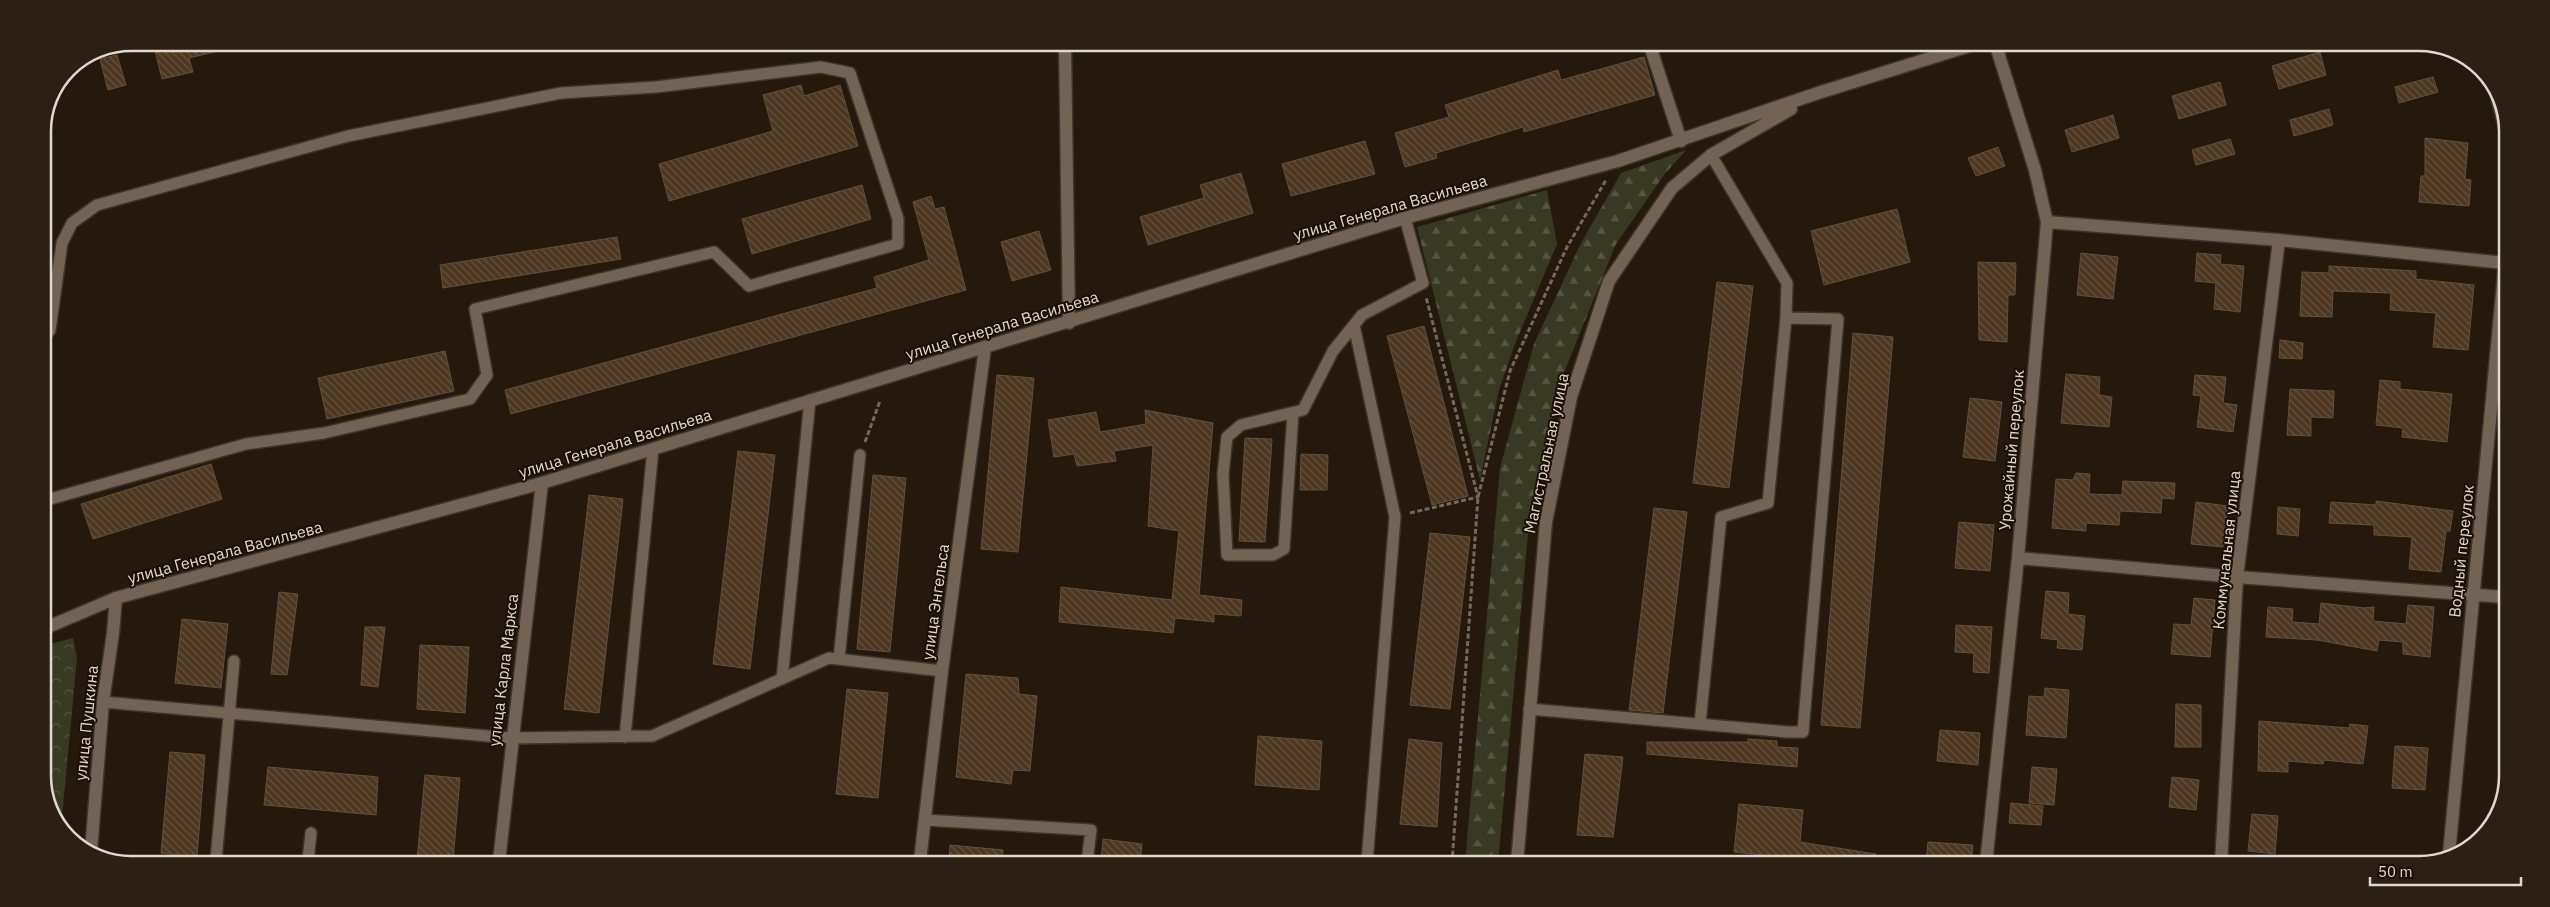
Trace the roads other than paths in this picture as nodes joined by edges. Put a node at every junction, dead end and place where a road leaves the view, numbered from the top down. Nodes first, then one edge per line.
1 (1065, 51) edge
2 (1652, 51) edge
3 (1953, 51) edge
4 (1998, 51) edge
5 (1818, 93) junction
6 (1681, 141) junction
7 (1711, 155) junction
8 (1406, 218) junction
9 (2047, 222) junction
10 (2279, 240) junction
11 (2499, 256) edge
12 (1786, 318) junction
13 (51, 323) edge
14 (1068, 323) junction
15 (1354, 325) junction
16 (2499, 327) edge
17 (985, 347) junction
18 (810, 400) junction
19 (1293, 412) junction
20 (653, 449) junction
21 (860, 455) road end
22 (542, 483) junction
23 (51, 499) edge
24 (2018, 558) junction
25 (2237, 578) junction
26 (2472, 595) junction
27 (2499, 597) edge
28 (116, 598) junction
29 (51, 626) edge
30 (839, 659) junction
31 (234, 662) dead end
32 (942, 671) junction
33 (782, 679) junction
34 (102, 702) junction
35 (1529, 709) junction
36 (229, 713) junction
37 (1700, 722) junction
38 (625, 737) junction
39 (511, 738) junction
40 (925, 820) junction
41 (311, 834) dead end
42 (91, 844) edge
43 (2449, 849) edge
44 (216, 856) edge
45 (308, 856) edge
46 (499, 856) edge
47 (921, 856) edge
48 (1088, 856) edge
49 (1368, 856) edge
50 (1518, 856) edge
51 (1987, 856) edge
52 (2221, 856) edge

1 - 14 street
2 - 6 street
3 - 5 street, улица Генерала Васильева
4 - 9 street, Урожайный переулок
5 - 6 street, улица Генерала Васильева
5 - 7 street, Магистральная улица
6 - 8 street, улица Генерала Васильева
7 - 12 lane
7 - 35 street, Магистральная улица
8 - 14 street, улица Генерала Васильева
8 - 15 lane
9 - 10 street
9 - 24 street, Урожайный переулок
10 - 11 street
10 - 25 street, Коммунальная улица
12 - 37 lane
12 - 37 lane
13 - 23 lane
14 - 17 street, улица Генерала Васильева
15 - 19 lane
15 - 49 lane
16 - 26 street, Водный переулок
17 - 18 street, улица Генерала Васильева
17 - 32 street, улица Энгельса
18 - 20 street, улица Генерала Васильева
18 - 33 lane
19 - 19 lane
20 - 22 street, улица Генерала Васильева
20 - 38 lane
21 - 30 lane
22 - 28 street, улица Генерала Васильева
22 - 39 street, улица Карла Маркса
24 - 25 street
24 - 51 street, Урожайный переулок
25 - 26 street
25 - 52 street, Коммунальная улица
26 - 27 street
26 - 43 street, Водный переулок
28 - 29 street, улица Генерала Васильева
28 - 34 street, улица Пушкина
30 - 32 lane
30 - 33 lane
31 - 36 lane
32 - 40 street, улица Энгельса
33 - 38 lane
34 - 36 lane
34 - 42 street, улица Пушкина
35 - 37 lane
35 - 50 street, Магистральная улица
36 - 39 lane
36 - 44 lane
38 - 39 lane
39 - 46 street, улица Карла Маркса
40 - 47 street, улица Энгельса
40 - 48 lane
41 - 45 lane

